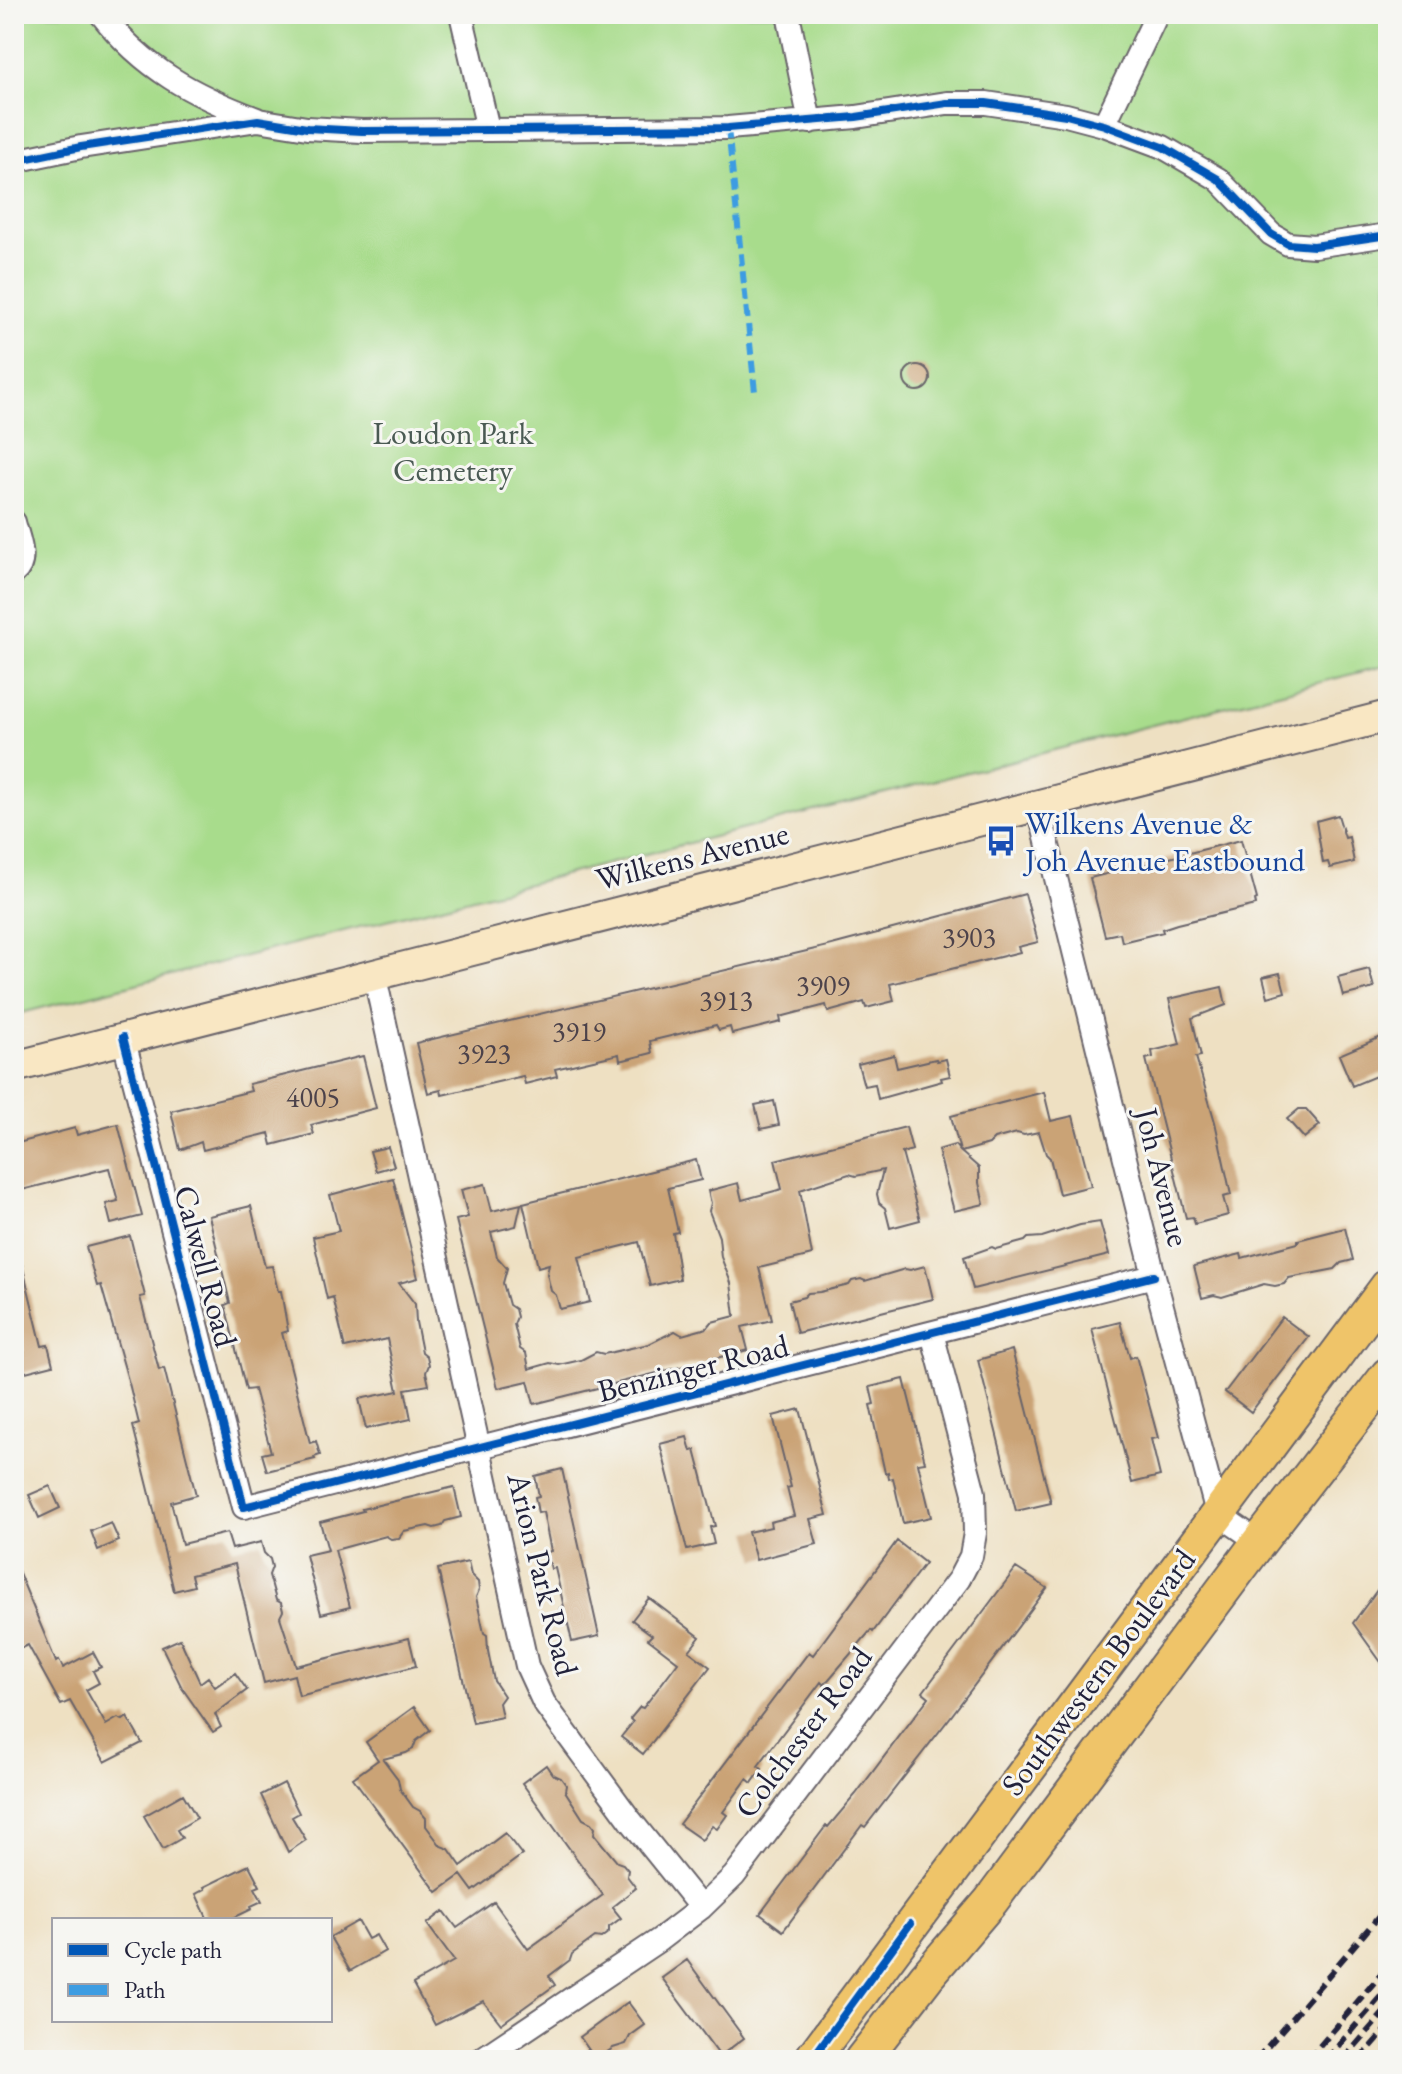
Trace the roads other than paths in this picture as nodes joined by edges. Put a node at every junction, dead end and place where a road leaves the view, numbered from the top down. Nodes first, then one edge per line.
1 (101, 14) edge
2 (461, 14) edge
3 (788, 14) edge
4 (1157, 14) edge
5 (258, 120) junction
6 (810, 122) junction
7 (1104, 125) junction
8 (488, 129) junction
9 (14, 161) edge
10 (1388, 235) edge
11 (14, 522) edge
12 (14, 573) edge
13 (1388, 716) edge
14 (1038, 805) junction
15 (374, 973) junction
16 (123, 1037) junction
17 (14, 1067) edge
18 (1154, 1276) junction
19 (1388, 1286) edge
20 (932, 1333) junction
21 (1388, 1375) edge
22 (478, 1447) junction
23 (244, 1507) joint
24 (1217, 1513) junction
25 (1259, 1542) junction
26 (701, 1908) junction
27 (480, 2060) edge
28 (811, 2060) edge
29 (862, 2060) edge

1 - 5 street
2 - 8 street
3 - 6 street
4 - 7 street
5 - 8 street
5 - 9 street
6 - 7 street
6 - 8 street
7 - 10 street
11 - 12 street
13 - 14 main road, Wilkens Avenue
14 - 15 main road, Wilkens Avenue
14 - 18 street, Joh Avenue
15 - 16 main road, Wilkens Avenue
15 - 22 street, Arion Park Road
16 - 17 main road, Wilkens Avenue
16 - 23 street, Calwell Road
18 - 20 street, Benzinger Road
18 - 24 street, Joh Avenue
19 - 24 main road, Southwestern Boulevard
20 - 22 street, Benzinger Road
20 - 26 street, Colchester Road
21 - 25 main road, Southwestern Boulevard
22 - 23 street, Benzinger Road
22 - 26 street, Arion Park Road
24 - 25 street
24 - 28 main road, Southwestern Boulevard
25 - 29 main road, Southwestern Boulevard
26 - 27 street, Colchester Road

